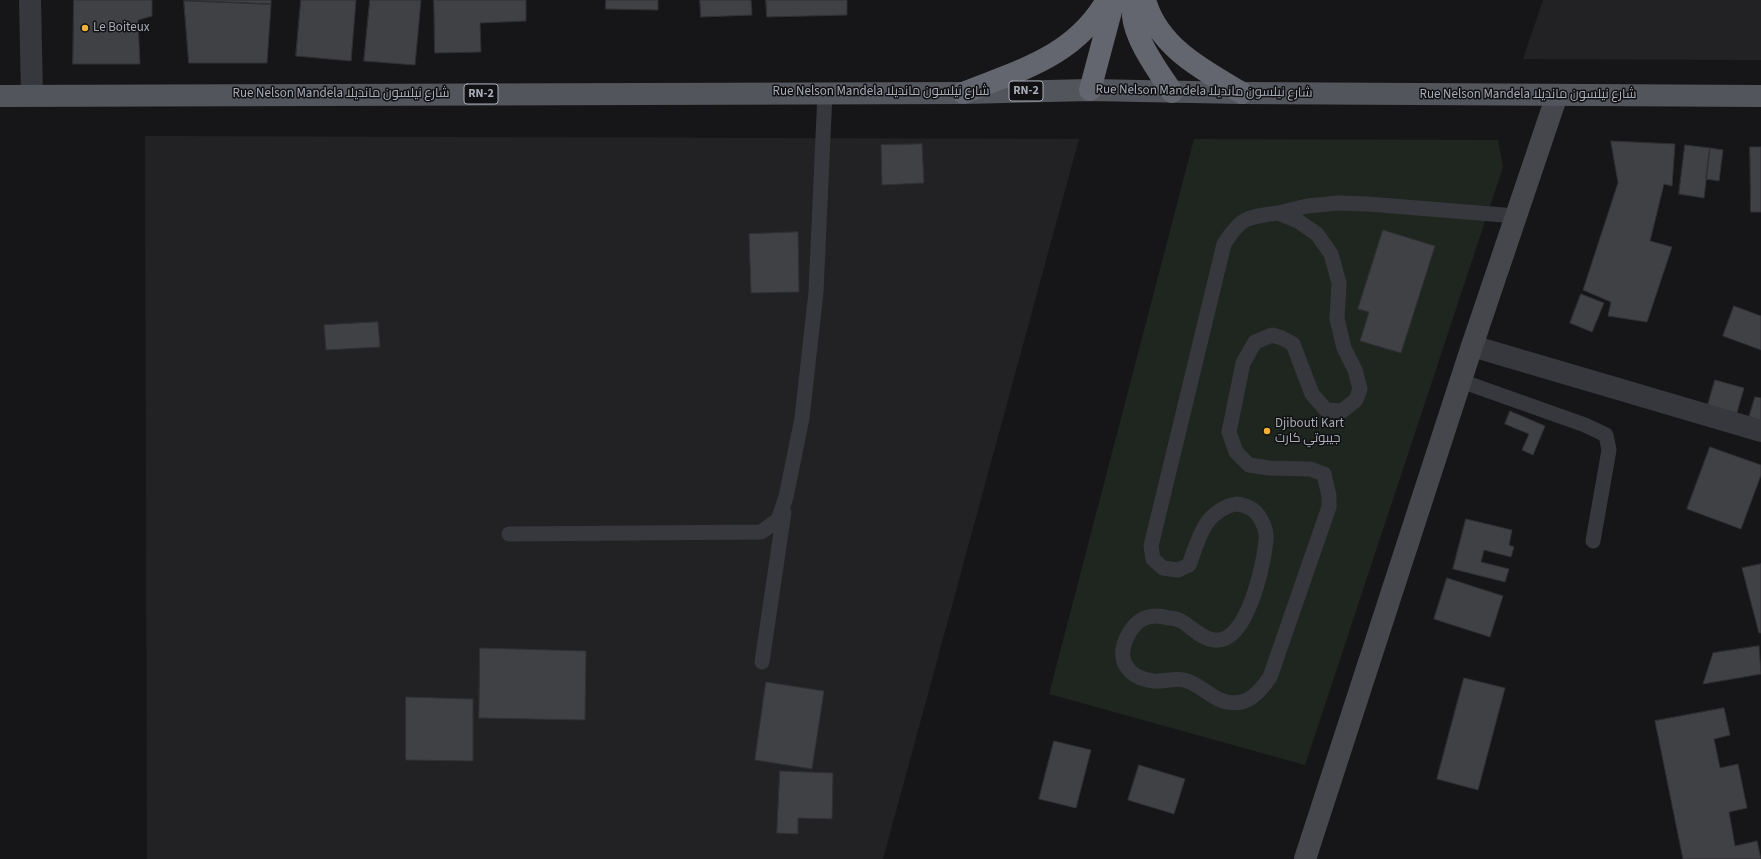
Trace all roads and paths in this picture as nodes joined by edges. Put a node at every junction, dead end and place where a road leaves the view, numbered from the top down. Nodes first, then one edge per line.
1 (30, 0) edge
2 (1107, 0) edge
3 (1114, 0) edge
4 (1136, 0) edge
5 (1145, 0) edge
6 (1090, 90) junction
7 (1172, 92) junction
8 (825, 93) junction
9 (963, 93) junction
10 (1242, 93) junction
11 (1557, 95) junction
12 (0, 96) edge
13 (32, 96) junction
14 (1761, 96) edge
15 (1278, 213) junction
16 (1516, 216) junction
17 (1472, 346) junction
18 (1461, 381) junction
19 (1761, 431) edge
20 (786, 497) junction
21 (509, 534) dead end
22 (1593, 540) dead end
23 (762, 662) dead end
24 (1305, 859) edge

1 - 13 street
2 - 9 highway
3 - 6 highway
4 - 7 highway
5 - 10 highway
6 - 7 main road, Rue Nelson Mandela شارع نيلسون مانديلا
6 - 9 main road, Rue Nelson Mandela شارع نيلسون مانديلا / RN-2
7 - 10 main road, Rue Nelson Mandela شارع نيلسون مانديلا
8 - 9 main road, Rue Nelson Mandela شارع نيلسون مانديلا / RN-2
8 - 13 main road, Rue Nelson Mandela شارع نيلسون مانديلا / RN-2
8 - 20 lane
10 - 11 main road, Rue Nelson Mandela شارع نيلسون مانديلا
11 - 14 main road, Rue Nelson Mandela شارع نيلسون مانديلا
11 - 16 street
12 - 13 main road, Rue Nelson Mandela شارع نيلسون مانديلا / RN-2
15 - 15 lane
15 - 16 lane
16 - 17 street
17 - 18 street
17 - 19 street
18 - 22 lane
18 - 24 street
20 - 21 lane
20 - 23 lane

